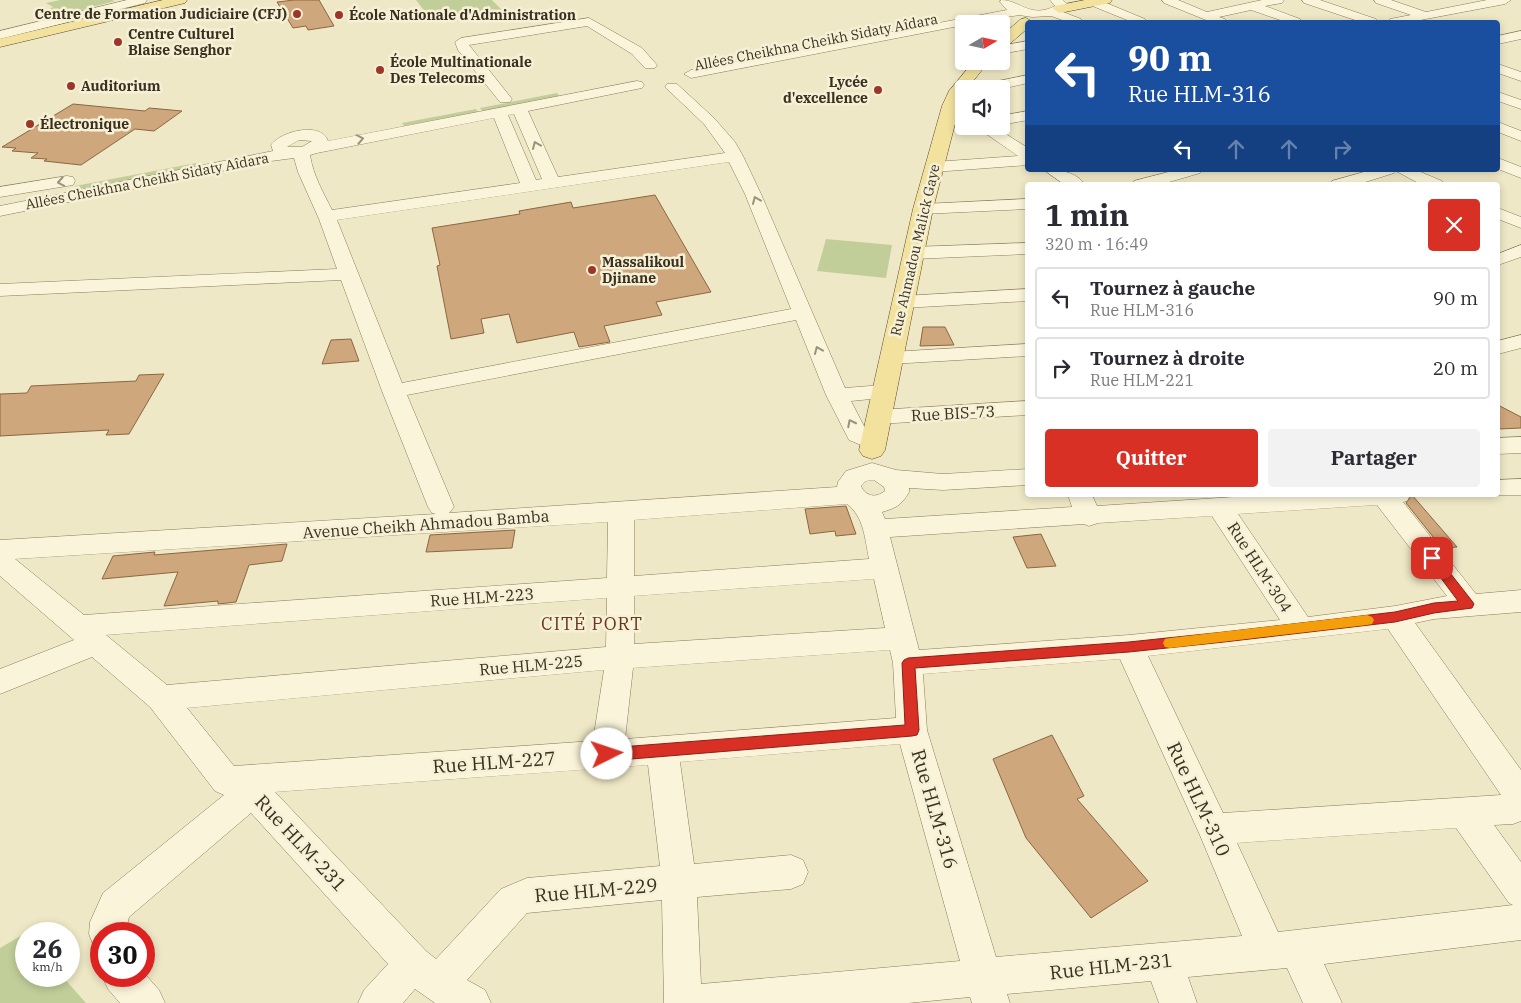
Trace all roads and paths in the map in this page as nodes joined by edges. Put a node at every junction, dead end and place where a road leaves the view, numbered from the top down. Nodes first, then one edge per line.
1 (141, 0) edge
2 (180, 0) edge
3 (1168, 0) edge
4 (1278, 0) edge
5 (1308, 0) edge
6 (1380, 0) edge
7 (1450, 0) edge
8 (1505, 0) edge
9 (1099, 1) edge
10 (1252, 6) junction
11 (1012, 7) edge
12 (1472, 7) junction
13 (1053, 8) edge
14 (1205, 16) junction
15 (1427, 16) junction
16 (1128, 17) junction
17 (1074, 20) edge
18 (1114, 20) edge
19 (1136, 20) edge
20 (1216, 20) edge
21 (1290, 20) edge
22 (1366, 20) edge
23 (1405, 20) edge
24 (0, 35) edge
25 (1521, 35) edge
26 (1500, 40) edge
27 (0, 43) edge
28 (1025, 46) edge
29 (1010, 48) edge
30 (1500, 69) edge
31 (1521, 77) edge
32 (1025, 80) edge
33 (633, 81) junction
34 (1010, 83) edge
35 (672, 87) junction
36 (1500, 97) edge
37 (1521, 105) edge
38 (502, 106) junction
39 (519, 108) junction
40 (955, 110) edge
41 (1025, 116) edge
42 (1010, 119) edge
43 (1500, 127) edge
44 (996, 135) edge
45 (1521, 136) edge
46 (300, 146) junction
47 (1025, 153) edge
48 (735, 156) junction
49 (1025, 160) edge
50 (1500, 164) edge
51 (934, 167) junction
52 (1055, 172) edge
53 (1187, 172) edge
54 (1381, 172) edge
55 (1407, 172) edge
56 (1521, 173) edge
57 (1072, 182) edge
58 (1151, 182) edge
59 (1348, 182) edge
60 (1429, 182) edge
61 (552, 183) junction
62 (530, 186) junction
63 (0, 192) edge
64 (1025, 204) edge
65 (923, 210) junction
66 (0, 211) edge
67 (1500, 214) edge
68 (327, 216) junction
69 (1521, 224) edge
70 (1025, 248) edge
71 (1521, 251) edge
72 (914, 253) junction
73 (1500, 259) edge
74 (349, 274) junction
75 (0, 290) edge
76 (1025, 295) edge
77 (903, 302) junction
78 (803, 313) junction
79 (1521, 341) edge
80 (1500, 347) edge
81 (1025, 350) edge
82 (891, 358) junction
83 (393, 391) junction
84 (883, 392) junction
85 (837, 395) junction
86 (1025, 408) edge
87 (878, 417) junction
88 (872, 446) junction
89 (1025, 477) edge
90 (1521, 487) edge
91 (1500, 488) edge
92 (873, 496) junction
93 (1360, 497) edge
94 (1392, 497) edge
95 (1084, 506) edge
96 (1220, 506) junction
97 (441, 508) junction
98 (621, 512) junction
99 (0, 534) edge
100 (0, 550) edge
101 (0, 562) edge
102 (885, 568) junction
103 (621, 587) junction
104 (1521, 601) edge
105 (1468, 604) junction
106 (1395, 617) junction
107 (1301, 629) junction
108 (87, 634) junction
109 (1129, 647) junction
110 (905, 651) junction
111 (620, 657) junction
112 (0, 682) edge
113 (161, 698) junction
114 (912, 730) junction
115 (662, 750) junction
116 (607, 754) junction
117 (240, 786) junction
118 (1521, 796) edge
119 (1521, 804) edge
120 (1464, 812) junction
121 (1214, 830) junction
122 (791, 872) dead end
123 (679, 882) junction
124 (1521, 891) edge
125 (108, 922) edge
126 (1521, 922) edge
127 (1282, 951) junction
128 (1163, 961) junction
129 (425, 974) junction
130 (131, 987) edge
131 (988, 991) edge
132 (828, 997) edge
133 (146, 1003) edge
134 (377, 1003) edge
135 (472, 1003) edge
136 (683, 1003) edge
137 (700, 1003) edge
138 (1178, 1003) edge
139 (1323, 1003) edge

1 - 24 street
2 - 27 main road
3 - 14 street
4 - 10 street
5 - 22 street
6 - 15 street
7 - 12 street
8 - 12 street
9 - 13 main road
9 - 16 street
10 - 14 street
10 - 21 street
11 - 13 street, Allées Cheikhna Cheikh Sidaty Aîdara
11 - 35 street, Allées Cheikhna Cheikh Sidaty Aîdara
12 - 15 street
13 - 17 street
14 - 20 street
15 - 23 street
16 - 18 street
16 - 19 street
25 - 26 street
28 - 29 street
30 - 31 street
32 - 34 street
33 - 35 street
33 - 38 street, Allées Cheikhna Cheikh Sidaty Aîdara
33 - 38 street
33 - 39 street, Allées Cheikhna Cheikh Sidaty Aîdara
35 - 48 street
36 - 37 street
38 - 39 street, Allées Cheikhna Cheikh Sidaty Aîdara
38 - 46 street, Allées Cheikhna Cheikh Sidaty Aîdara
38 - 62 street
61 -> 39 street
40 - 51 main road, Rue Ahmadou Malick Gaye
41 - 42 street
43 - 45 street
44 - 47 street
46 -> 63 street, Allées Cheikhna Cheikh Sidaty Aîdara
46 - 66 street, Allées Cheikhna Cheikh Sidaty Aîdara
46 - 68 street
48 - 61 street
78 -> 48 street
49 - 51 street
50 - 56 street
51 - 65 main road, Rue Ahmadou Malick Gaye
52 - 57 street
53 - 58 street
54 - 59 street
55 - 60 street
61 - 62 street
62 - 68 street
64 - 65 street
65 - 72 main road, Rue Ahmadou Malick Gaye
67 - 69 street
68 - 74 street
70 - 72 street
71 - 73 street
72 - 77 main road, Rue Ahmadou Malick Gaye
74 - 75 street
74 - 83 street
76 - 77 street
77 - 82 main road, Rue Ahmadou Malick Gaye
78 - 83 street
85 -> 78 street
79 - 80 street
81 - 82 street
82 - 84 main road, Rue Ahmadou Malick Gaye
83 - 97 street
84 - 85 street
84 - 87 main road, Rue Ahmadou Malick Gaye
88 -> 85 street
86 - 87 street, Rue BIS-73
87 - 88 main road, Rue Ahmadou Malick Gaye
88 - 92 street
89 - 92 street
90 - 91 street
92 - 95 street
92 - 97 street, Avenue Cheikh Ahmadou Bamba
92 - 98 street, Avenue Cheikh Ahmadou Bamba
92 - 102 street, Rue HLM-316
93 - 96 street
94 - 105 street
95 - 96 street
96 - 107 street, Rue HLM-304
97 - 99 street, Avenue Cheikh Ahmadou Bamba
98 - 100 street, Avenue Cheikh Ahmadou Bamba
98 - 103 street
101 - 108 street, Rue HLM-231
102 - 103 street, Rue HLM-223
102 - 110 street, Rue HLM-316
103 - 108 street, Rue HLM-223
103 - 111 street
104 - 105 street, Rue HLM-225
105 - 106 street, Rue HLM-225
106 - 107 street, Rue HLM-225
106 - 118 street
107 - 109 street, Rue HLM-225
108 - 112 street, Rue HLM-223
108 - 113 street, Rue HLM-231
109 - 110 street, Rue HLM-225
109 - 121 street, Rue HLM-310
110 - 111 street, Rue HLM-225
110 - 114 street, Rue HLM-316
111 - 113 street, Rue HLM-225
111 - 116 street
113 - 117 street, Rue HLM-231
114 - 115 street, Rue HLM-227
114 - 131 street, Rue HLM-316
115 - 116 street, Rue HLM-227
115 - 123 street
116 - 117 street, Rue HLM-227
117 - 125 street
117 - 129 street, Rue HLM-231
119 - 120 street
120 - 121 street
120 - 124 street
121 - 127 street, Rue HLM-310
122 - 123 street, Rue HLM-229
123 - 129 street, Rue HLM-229
123 - 136 street
126 - 127 street, Rue HLM-231
127 - 128 street, Rue HLM-231
127 - 139 street, Rue HLM-310
128 - 131 street, Rue HLM-231
128 - 138 street
129 - 134 street
129 - 135 street, Rue HLM-231
130 - 133 street
131 - 132 street, Rue HLM-231
132 - 137 street, Rue HLM-231

